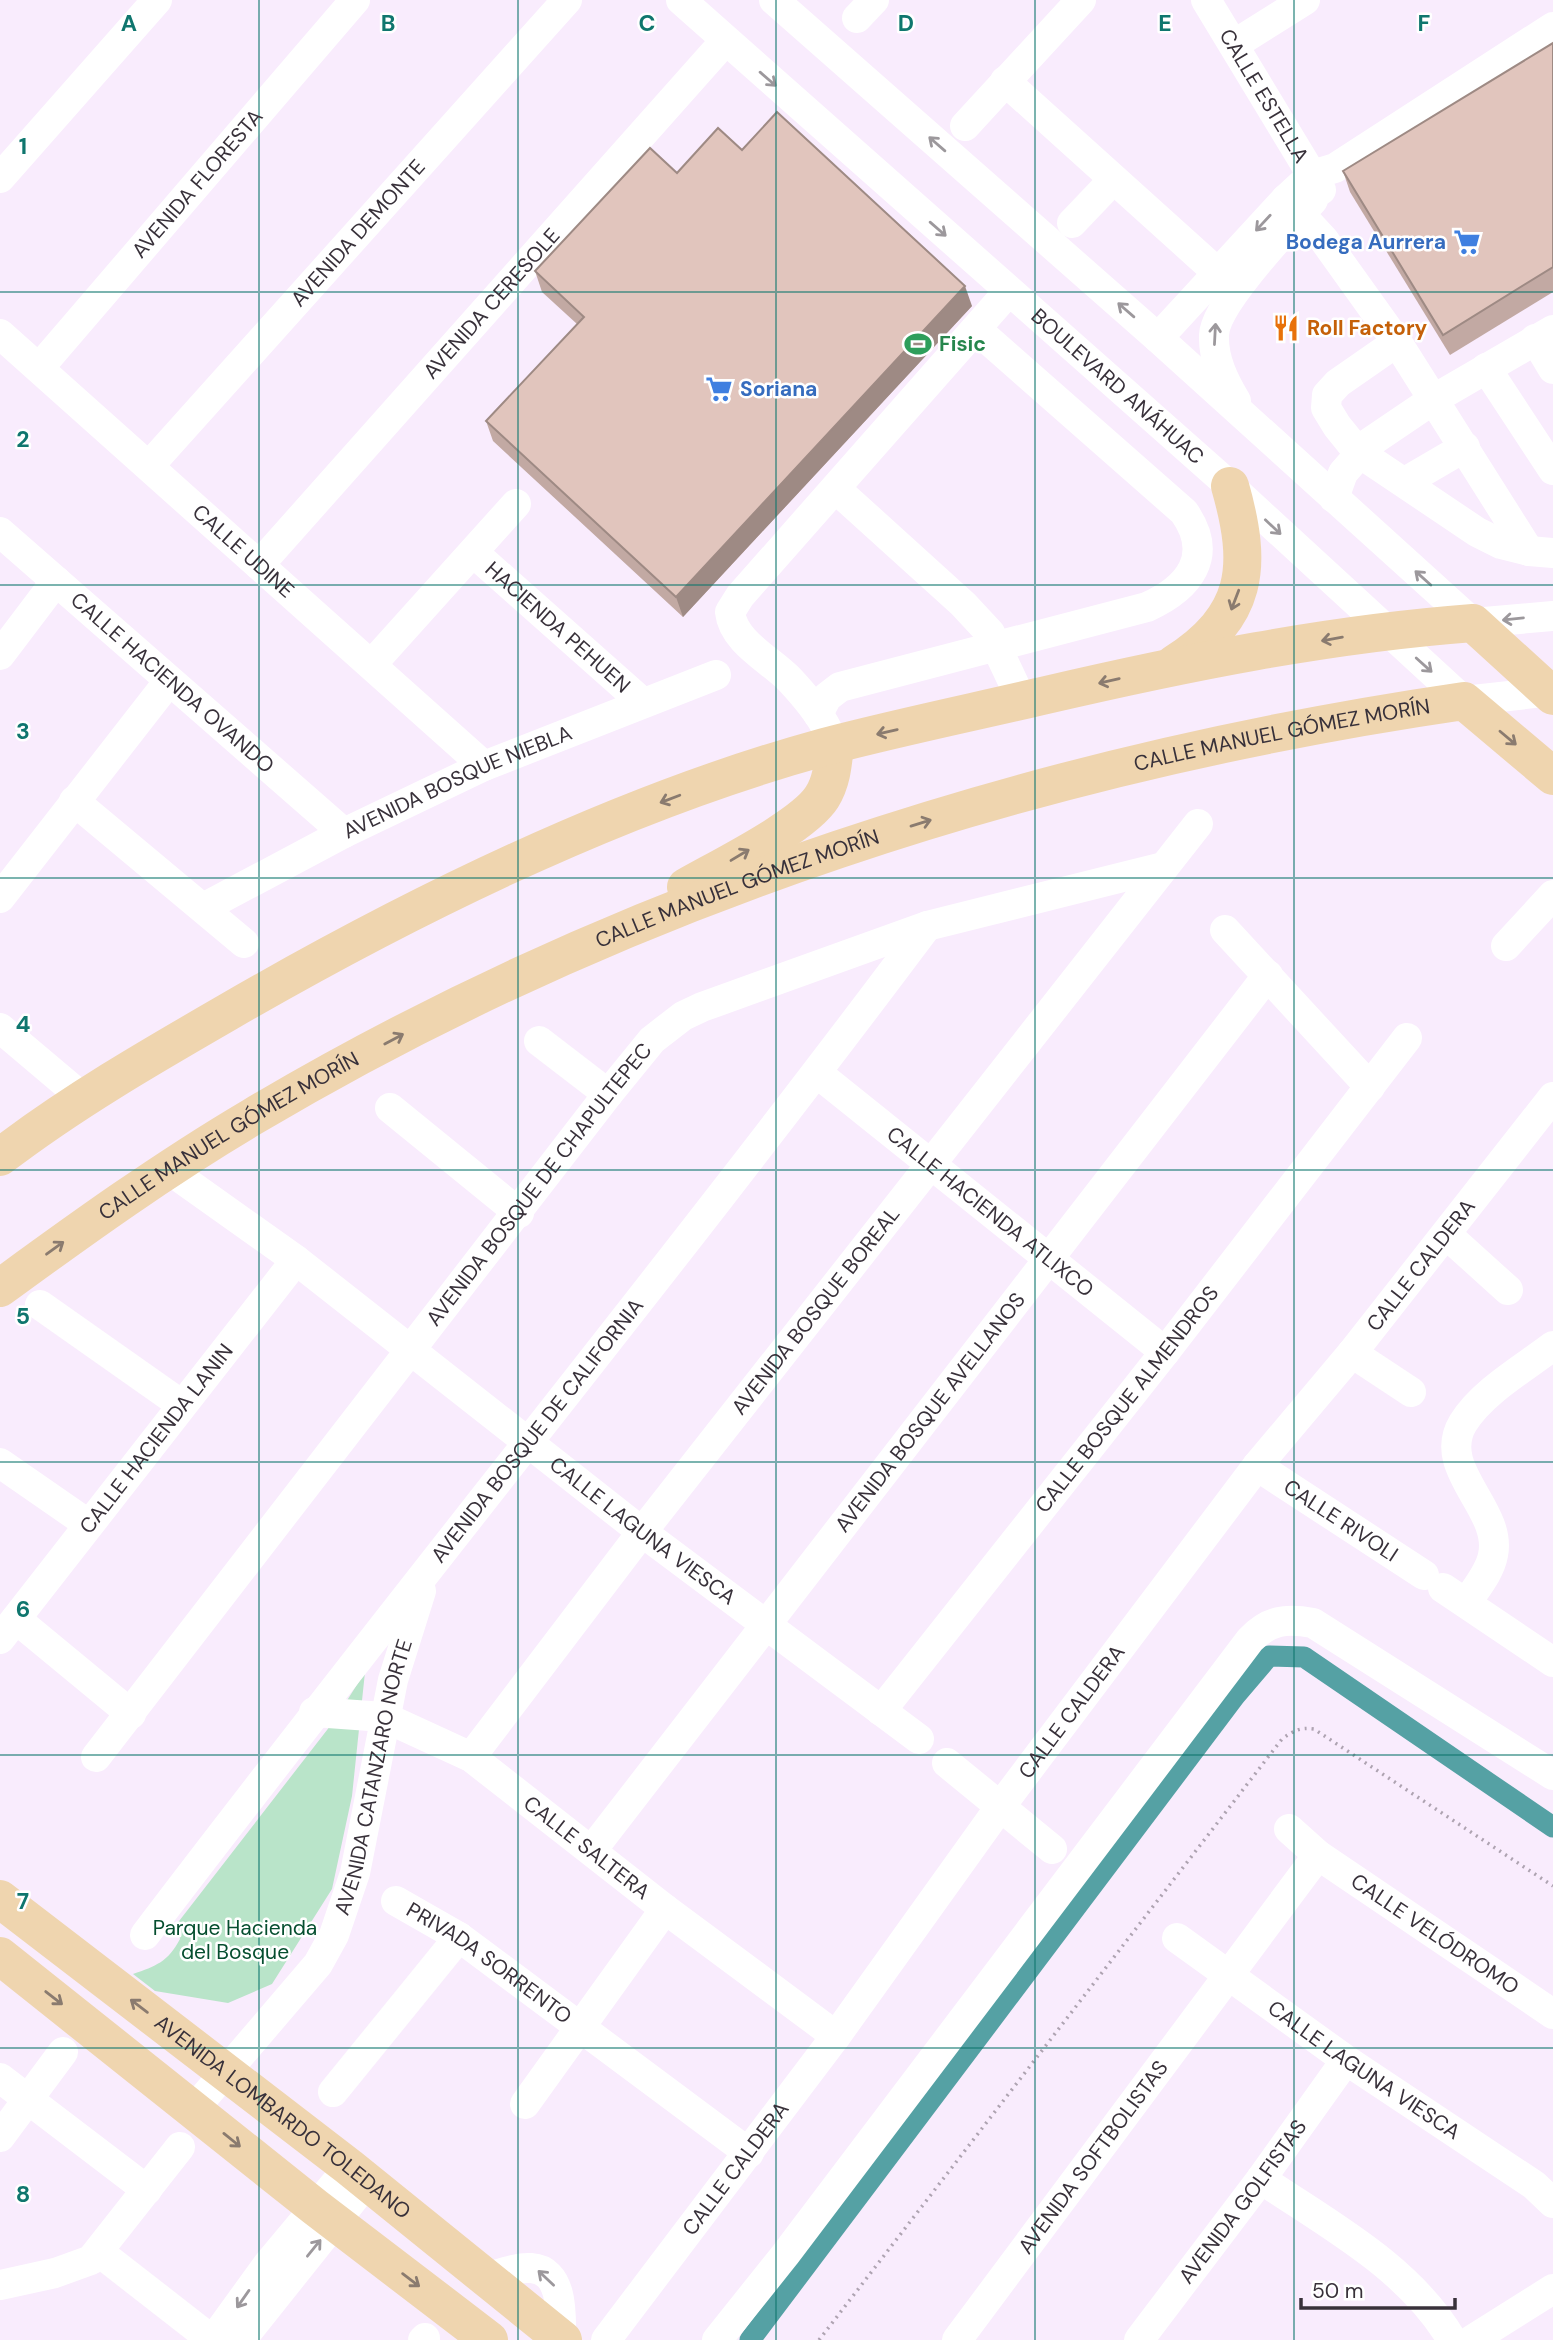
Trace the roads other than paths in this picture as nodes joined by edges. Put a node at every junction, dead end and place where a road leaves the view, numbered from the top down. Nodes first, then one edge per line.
1 (157, 0) edge
2 (355, 0) edge
3 (567, 0) edge
4 (774, 0) edge
5 (1081, 0) edge
6 (1206, 0) edge
7 (1305, 0) edge
8 (690, 3) edge
9 (1553, 27) edge
10 (725, 41) junction
11 (1235, 44) junction
12 (1005, 81) junction
13 (965, 126) dead end
14 (5, 163) edge
15 (1323, 178) junction
16 (1113, 180) junction
17 (1294, 206) junction
18 (1072, 223) dead end
19 (1218, 272) junction
20 (1009, 291) junction
21 (976, 329) junction
22 (0, 334) edge
23 (1544, 334) edge
24 (1157, 338) junction
25 (1396, 342) junction
26 (1486, 368) junction
27 (39, 369) junction
28 (1553, 369) edge
29 (1434, 399) junction
30 (1247, 419) junction
31 (1465, 447) junction
32 (1358, 452) junction
33 (149, 466) junction
34 (1553, 470) edge
35 (1405, 482) junction
36 (1230, 486) junction
37 (836, 489) junction
38 (1334, 498) junction
39 (516, 504) dead end
40 (0, 532) edge
41 (1541, 552) edge
42 (474, 553) junction
43 (258, 565) junction
44 (56, 581) junction
45 (1553, 616) edge
46 (1473, 623) junction
47 (1384, 630) junction
48 (998, 645) junction
49 (0, 655) edge
50 (372, 664) junction
51 (1170, 667) junction
52 (716, 675) dead end
53 (169, 681) junction
54 (1551, 693) edge
55 (1021, 701) junction
56 (1464, 701) junction
57 (642, 702) junction
58 (827, 729) junction
59 (484, 766) junction
60 (1553, 776) edge
61 (74, 801) junction
62 (1198, 824) dead end
63 (344, 833) junction
64 (1163, 867) junction
65 (1553, 895) edge
66 (0, 898) edge
67 (205, 907) junction
68 (927, 926) junction
69 (619, 930) junction
70 (1225, 930) dead end
71 (244, 943) dead end
72 (1506, 946) dead end
73 (1268, 975) junction
74 (0, 1028) edge
75 (1407, 1038) dead end
76 (539, 1041) dead end
77 (817, 1073) junction
78 (1370, 1087) junction
79 (608, 1094) junction
80 (83, 1098) junction
81 (390, 1108) dead end
82 (1547, 1116) edge
83 (0, 1157) edge
84 (931, 1165) junction
85 (169, 1169) junction
86 (519, 1213) junction
87 (1447, 1236) junction
88 (1048, 1259) junction
89 (296, 1260) junction
90 (0, 1288) edge
91 (1508, 1290) dead end
92 (40, 1305) dead end
93 (1553, 1346) edge
94 (414, 1349) junction
95 (1165, 1352) junction
96 (1352, 1353) junction
97 (1412, 1392) dead end
98 (181, 1405) junction
99 (529, 1444) junction
100 (0, 1463) edge
101 (1257, 1466) junction
102 (88, 1524) junction
103 (642, 1532) junction
104 (430, 1568) junction
105 (1445, 1588) junction
106 (766, 1626) junction
107 (8, 1629) edge
108 (1553, 1662) edge
109 (881, 1711) junction
110 (314, 1713) junction
111 (131, 1714) junction
112 (384, 1717) junction
113 (919, 1739) dead end
114 (96, 1757) dead end
115 (471, 1757) junction
116 (947, 1763) dead end
117 (1553, 1775) edge
118 (1000, 1807) junction
119 (1289, 1829) dead end
120 (1052, 1849) dead end
121 (592, 1850) junction
122 (1318, 1855) junction
123 (0, 1899) edge
124 (397, 1901) dead end
125 (665, 1909) junction
126 (145, 1935) dead end
127 (459, 1937) junction
128 (1177, 1938) dead end
129 (0, 1956) edge
130 (1227, 1974) junction
131 (1553, 2014) edge
132 (579, 2026) junction
133 (836, 2036) junction
134 (63, 2052) dead end
135 (1346, 2060) junction
136 (225, 2072) junction
137 (0, 2078) edge
138 (333, 2092) dead end
139 (28, 2099) junction
140 (525, 2104) dead end
141 (194, 2109) junction
142 (0, 2137) edge
143 (180, 2147) dead end
144 (749, 2153) junction
145 (358, 2175) junction
146 (1261, 2179) junction
147 (147, 2190) junction
148 (1553, 2203) edge
149 (325, 2215) junction
150 (99, 2252) junction
151 (279, 2272) junction
152 (0, 2285) edge
153 (1553, 2289) edge
154 (561, 2339) edge
155 (212, 2340) edge
156 (241, 2340) edge
157 (489, 2340) edge
158 (606, 2340) edge
159 (717, 2340) edge
160 (957, 2340) edge
161 (1139, 2340) edge
162 (1452, 2340) edge
163 (1472, 2340) edge

1 - 14 street
2 - 27 street, AVENIDA FLORESTA
3 - 33 street, AVENIDA DEMONTE
24 -> 4 street
5 - 12 street
6 - 11 street, CALLE ESTELLA
7 - 11 street
8 - 10 street, BOULEVARD ANÁHUAC
9 - 15 street
10 -> 20 street, BOULEVARD ANÁHUAC
10 - 43 street, AVENIDA CERESOLE
11 - 15 street, CALLE ESTELLA
12 - 13 street
12 - 16 street
15 - 17 street
16 - 18 street
16 - 19 street
17 -> 19 street
17 - 25 street
30 -> 17 street
19 - 24 street
20 - 21 street
20 - 36 street, BOULEVARD ANÁHUAC
21 - 37 street
21 - 48 street
22 - 27 street, CALLE UDINE
23 - 26 street
23 - 28 street
24 - 30 street
25 - 29 street
25 - 32 street
26 - 29 street
26 - 34 street
27 - 33 street, CALLE UDINE
29 - 31 street
29 - 32 street
30 - 38 street
31 - 35 street
31 - 41 street
32 - 35 street
32 - 38 street
33 - 43 street, CALLE UDINE
35 - 41 street
36 -> 47 street, BOULEVARD ANÁHUAC
36 -> 51 main road
37 - 48 street
37 - 58 street
46 -> 38 street
39 - 42 street
40 - 44 street, CALLE HACIENDA OVANDO
42 - 50 street
42 - 57 street, HACIENDA PEHUEN
43 - 50 street, CALLE UDINE
44 - 49 street
44 - 53 street, CALLE HACIENDA OVANDO
45 -> 46 street
46 - 47 main road
46 - 54 main road
47 -> 51 main road
47 -> 56 street, BOULEVARD ANÁHUAC
48 - 55 street
48 - 58 street
50 - 59 street, CALLE UDINE
51 -> 55 main road
52 - 57 street, AVENIDA BOSQUE NIEBLA
53 - 61 street
53 - 63 street, CALLE HACIENDA OVANDO
54 - 56 street, CALLE MANUEL GÓMEZ MORÍN
55 -> 58 main road
56 -> 60 main road, BOULEVARD ANÁHUAC
69 -> 56 main road, CALLE MANUEL GÓMEZ MORÍN
57 - 59 street, AVENIDA BOSQUE NIEBLA
69 -> 58 main road
58 -> 80 main road
59 - 63 street, AVENIDA BOSQUE NIEBLA
61 - 66 street
61 - 67 street
62 - 64 street, AVENIDA BOSQUE BOREAL
63 - 67 street, AVENIDA BOSQUE NIEBLA
64 - 68 street, AVENIDA BOSQUE DE CHAPULTEPEC
64 - 84 street, AVENIDA BOSQUE BOREAL
65 - 72 street
67 - 71 street
68 - 77 street, AVENIDA BOSQUE DE CALIFORNIA
68 - 79 street, AVENIDA BOSQUE DE CHAPULTEPEC
85 -> 69 main road, CALLE MANUEL GÓMEZ MORÍN
70 - 73 street
73 - 78 street
73 - 88 street, AVENIDA BOSQUE AVELLANOS
74 - 80 street
75 - 78 street, CALLE BOSQUE ALMENDROS
76 - 79 street
77 - 84 street, CALLE HACIENDA ATLIXCO
77 - 99 street, AVENIDA BOSQUE DE CALIFORNIA
78 - 95 street, CALLE BOSQUE ALMENDROS
79 - 86 street, AVENIDA BOSQUE DE CHAPULTEPEC
80 - 83 main road
81 - 86 street
82 - 87 street, CALLE CALDERA
84 - 88 street, CALLE HACIENDA ATLIXCO
84 - 103 street, AVENIDA BOSQUE BOREAL
85 - 89 street, CALLE LAGUNA VIESCA
90 -> 85 main road, CALLE MANUEL GÓMEZ MORÍN
86 - 94 street, AVENIDA BOSQUE DE CHAPULTEPEC
87 - 91 street
87 - 96 street, CALLE CALDERA
88 - 95 street, CALLE HACIENDA ATLIXCO
88 - 106 street, AVENIDA BOSQUE AVELLANOS
89 - 94 street, CALLE LAGUNA VIESCA
89 - 98 street, CALLE HACIENDA LANIN
92 - 98 street
93 - 105 street
94 - 99 street, CALLE LAGUNA VIESCA
94 - 111 street, AVENIDA BOSQUE DE CHAPULTEPEC
95 - 109 street, CALLE BOSQUE ALMENDROS
96 - 97 street
96 - 101 street, CALLE CALDERA
98 - 102 street, CALLE HACIENDA LANIN
99 - 103 street, CALLE LAGUNA VIESCA
99 - 104 street, AVENIDA BOSQUE DE CALIFORNIA
100 - 102 street
101 - 105 street, CALLE RIVOLI
101 - 118 street, CALLE CALDERA
102 - 107 street, CALLE HACIENDA LANIN
103 - 106 street, CALLE LAGUNA VIESCA
103 - 115 street, AVENIDA BOSQUE BOREAL
104 - 110 street, AVENIDA BOSQUE DE CALIFORNIA
104 - 112 street, AVENIDA CATANZARO NORTE
105 - 108 street, CALLE RIVOLI
106 - 109 street, CALLE LAGUNA VIESCA
106 - 121 street, AVENIDA BOSQUE AVELLANOS
107 - 111 street, CALLE HACIENDA LANIN
109 - 113 street, CALLE LAGUNA VIESCA
110 - 112 street, CALLE SALTERA
110 - 126 street, AVENIDA BOSQUE DE CALIFORNIA
111 - 114 street, AVENIDA BOSQUE DE CHAPULTEPEC
112 - 115 street, CALLE SALTERA
112 - 136 street, AVENIDA CATANZARO NORTE
115 - 121 street, CALLE SALTERA
116 - 118 street
117 - 159 street
118 - 120 street
118 - 133 street, CALLE CALDERA
119 - 122 street, CALLE VELÓDROMO
121 - 125 street, CALLE SALTERA
122 - 130 street
122 - 131 street, CALLE VELÓDROMO
136 -> 123 main road, AVENIDA LOMBARDO TOLEDANO
124 - 127 street, PRIVADA SORRENTO
125 - 132 street
125 - 133 street, CALLE SALTERA
127 - 132 street, PRIVADA SORRENTO
127 - 138 street
128 - 130 street, CALLE LAGUNA VIESCA
129 -> 141 main road
130 - 135 street, CALLE LAGUNA VIESCA
130 - 160 street, AVENIDA SOFTBOLISTAS
132 - 140 street
132 - 144 street, PRIVADA SORRENTO
133 - 144 street, CALLE CALDERA
134 - 139 street
135 - 146 street, AVENIDA GOLFISTAS
135 - 148 street, CALLE LAGUNA VIESCA
136 - 141 street, AVENIDA CATANZARO NORTE
136 - 145 main road, AVENIDA LOMBARDO TOLEDANO
137 - 139 street
139 - 142 street
139 - 147 street
141 -> 149 main road
143 - 147 street
144 - 158 street, CALLE CALDERA
145 - 149 street
154 -> 145 main road, AVENIDA LOMBARDO TOLEDANO
146 - 161 street, AVENIDA GOLFISTAS
146 - 162 street
147 - 150 street
149 - 151 street
149 -> 157 main road
150 - 152 street
150 - 155 street
151 -> 155 street
151 - 156 street
153 - 163 street

